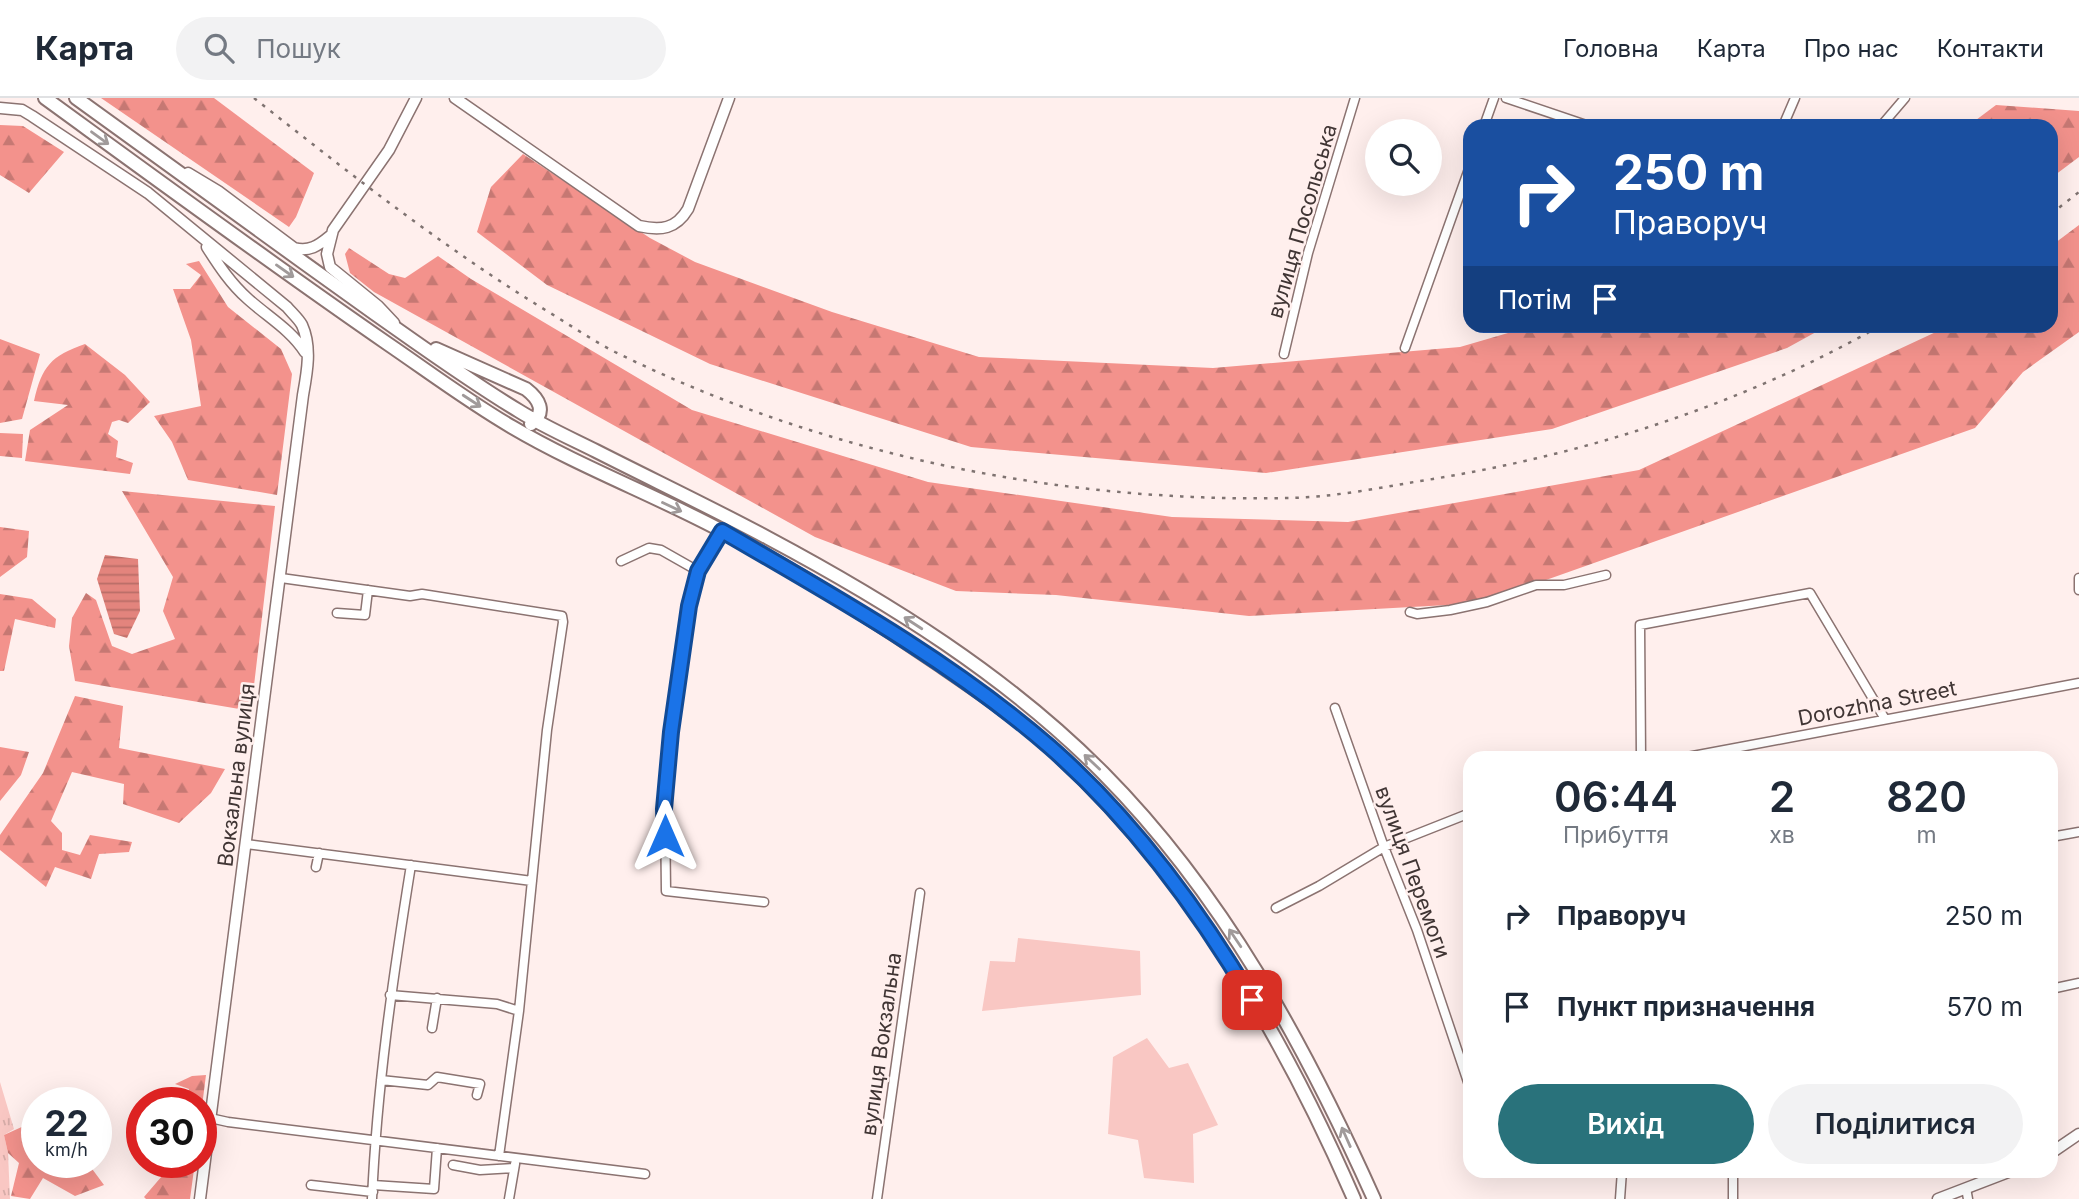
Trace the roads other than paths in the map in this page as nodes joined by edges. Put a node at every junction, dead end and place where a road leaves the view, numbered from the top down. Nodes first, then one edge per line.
1 (76, 98) edge
2 (415, 98) edge
3 (455, 98) edge
4 (729, 98) edge
5 (1355, 98) edge
6 (1494, 98) edge
7 (1506, 98) edge
8 (1795, 98) edge
9 (1905, 98) edge
10 (45, 99) edge
11 (0, 108) edge
12 (1486, 119) edge
13 (1568, 119) edge
14 (1786, 119) edge
15 (1887, 119) edge
16 (153, 153) junction
17 (1463, 186) edge
18 (333, 233) junction
19 (201, 237) junction
20 (260, 286) junction
21 (246, 298) junction
22 (295, 316) junction
23 (283, 328) junction
24 (410, 338) junction
25 (1405, 348) dead end
26 (1284, 354) dead end
27 (307, 356) junction
28 (536, 421) junction
29 (514, 429) junction
30 (722, 531) junction
31 (621, 561) dead end
32 (698, 571) junction
33 (1606, 575) dead end
34 (2079, 578) edge
35 (281, 579) junction
36 (368, 590) junction
37 (2079, 590) edge
38 (1410, 612) dead end
39 (337, 613) dead end
40 (2079, 683) edge
41 (1335, 708) dead end
42 (1885, 719) junction
43 (1642, 751) edge
44 (1718, 751) edge
45 (1463, 816) edge
46 (2079, 832) edge
47 (2058, 836) edge
48 (246, 844) junction
49 (1384, 847) junction
50 (319, 853) junction
51 (411, 865) junction
52 (316, 867) dead end
53 (532, 881) junction
54 (920, 893) dead end
55 (764, 902) dead end
56 (1276, 908) dead end
57 (2079, 983) edge
58 (2058, 988) edge
59 (390, 995) junction
60 (437, 999) junction
61 (519, 1011) junction
62 (432, 1028) dead end
63 (1463, 1068) edge
64 (381, 1080) junction
65 (214, 1087) edge
66 (477, 1095) dead end
67 (217, 1119) edge
68 (2079, 1134) edge
69 (374, 1141) junction
70 (437, 1148) junction
71 (2058, 1148) edge
72 (499, 1156) junction
73 (516, 1158) junction
74 (453, 1165) dead end
75 (514, 1168) junction
76 (645, 1174) dead end
77 (203, 1178) edge
78 (1622, 1178) edge
79 (1733, 1178) edge
80 (1998, 1178) edge
81 (311, 1185) dead end
82 (373, 1192) edge
83 (1967, 1194) edge
84 (200, 1199) edge
85 (509, 1199) edge
86 (877, 1199) edge
87 (1354, 1199) edge
88 (1374, 1199) edge
89 (1620, 1199) edge
90 (1732, 1199) edge
91 (1938, 1199) edge

1 - 16 highway
2 - 18 street
3 - 4 street
5 - 26 street, вулиця Посольська
6 - 12 street
7 - 13 street
8 - 14 street
9 - 15 street
10 -> 29 highway
11 - 19 street
16 - 18 street
16 - 24 highway
17 - 25 street
18 - 24 street
19 - 20 street
19 - 21 street
20 - 21 street
20 - 22 street
21 - 23 street
22 - 23 street
22 - 27 street, Вокзальна вулиця
23 - 27 street
24 - 28 highway
24 - 28 highway
27 - 35 street, Вокзальна вулиця
28 - 29 highway
88 -> 28 highway
29 -> 30 highway
30 - 32 street
30 - 87 highway
31 - 32 street
32 - 55 street
33 - 38 street
34 - 37 street
35 - 36 street
35 - 48 street, Вокзальна вулиця
36 - 39 street
36 - 53 street
40 - 42 street, Dorozhna Street
41 - 49 street, вулиця Перемоги
42 - 43 street
42 - 44 street, Dorozhna Street
45 - 49 street
46 - 47 street
48 - 50 street
48 - 65 street, Вокзальна вулиця
49 - 56 street
49 - 63 street, вулиця Перемоги
50 - 51 street
50 - 52 street
51 - 53 street
51 - 59 street
53 - 61 street
54 - 86 street, вулиця Вокзальна
57 - 58 street
59 - 60 street
59 - 64 street
60 - 61 street
60 - 62 street
61 - 72 street
64 - 66 street
64 - 69 street
67 - 69 street
68 - 71 street
69 - 70 street
69 - 82 street
70 - 72 street
70 - 82 street
72 - 73 street
73 - 75 street
73 - 76 street
74 - 75 street
75 - 85 street
77 - 84 street, Вокзальна вулиця
78 - 89 street
79 - 90 street
80 - 83 street
81 - 82 street
83 - 91 street

